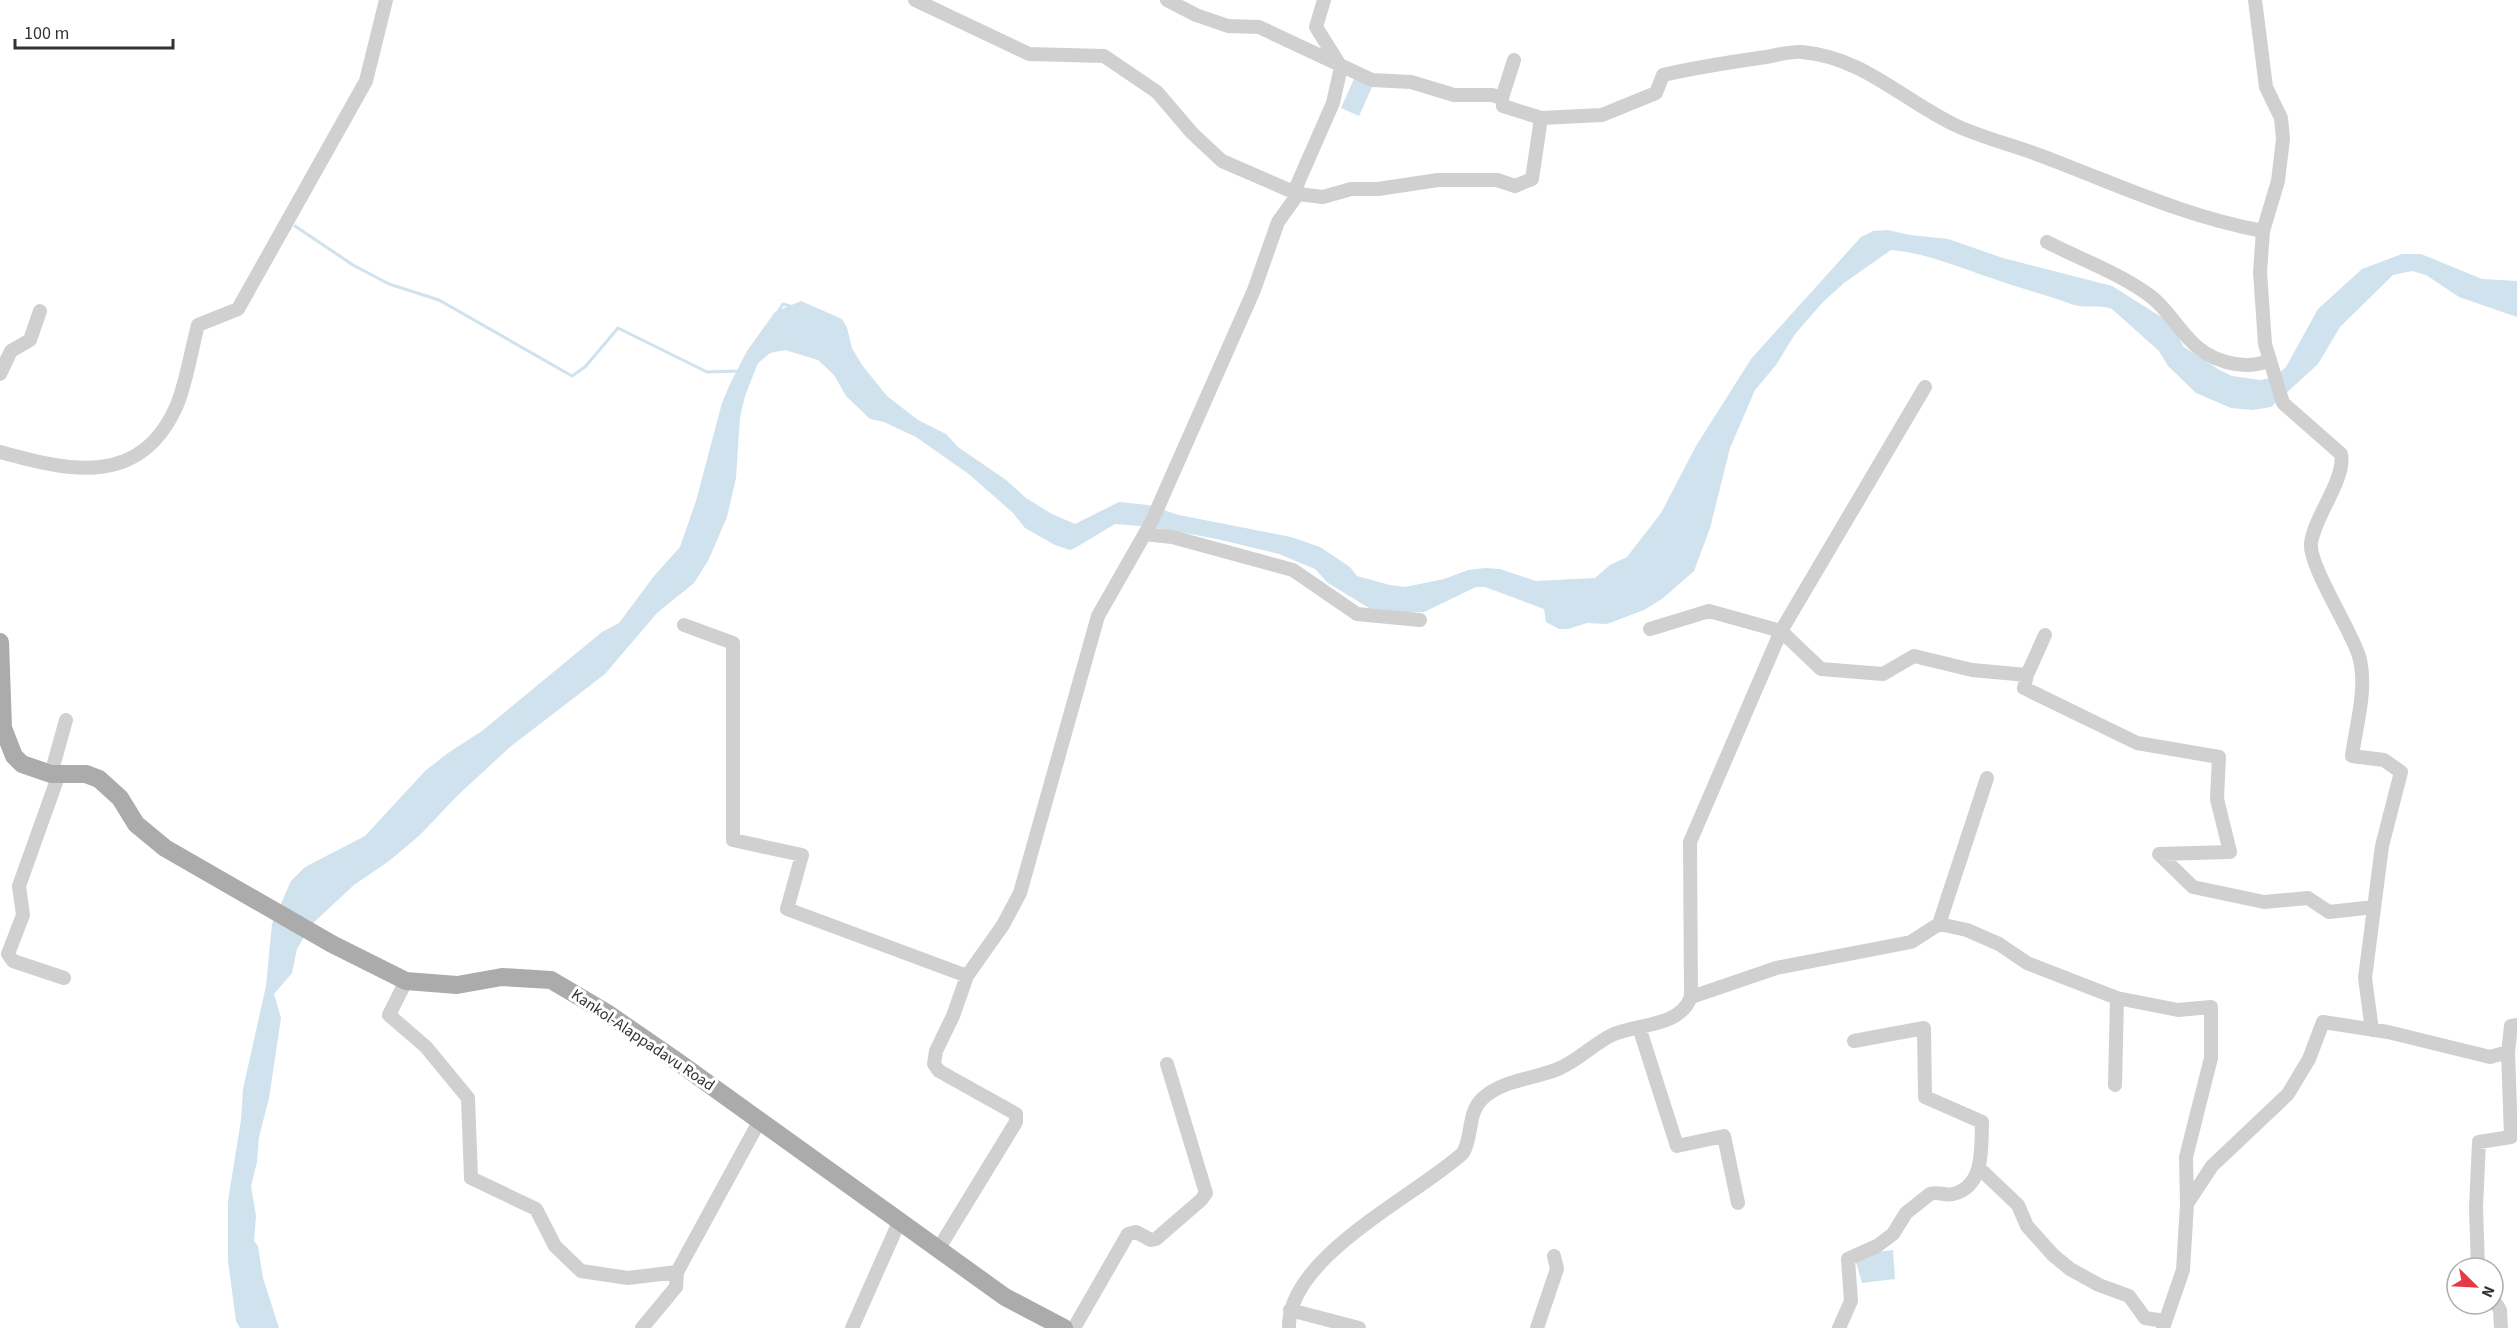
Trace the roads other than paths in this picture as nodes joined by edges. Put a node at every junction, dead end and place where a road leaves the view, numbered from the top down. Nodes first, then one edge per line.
1 (386, 0) edge
2 (915, 0) edge
3 (1167, 0) edge
4 (1324, 0) edge
5 (2255, 0) edge
6 (1514, 60) dead end
7 (1341, 67) junction
8 (1502, 98) junction
9 (1541, 118) junction
10 (1298, 194) junction
11 (2263, 231) junction
12 (2047, 242) dead end
13 (40, 311) dead end
14 (2270, 365) junction
15 (0, 374) edge
16 (1926, 387) dead end
17 (0, 452) edge
18 (1145, 534) junction
19 (1420, 620) dead end
20 (684, 625) dead end
21 (1650, 629) dead end
22 (1781, 631) junction
23 (2045, 635) dead end
24 (1, 649) edge
25 (2027, 675) junction
26 (66, 720) dead end
27 (55, 774) junction
28 (1987, 778) dead end
29 (2374, 907) junction
30 (1939, 924) junction
31 (967, 976) junction
32 (64, 978) dead end
33 (406, 981) junction
34 (1691, 997) junction
35 (2117, 998) junction
36 (2517, 1025) edge
37 (1639, 1027) junction
38 (2372, 1030) junction
39 (1854, 1041) dead end
40 (2508, 1052) junction
41 (1167, 1064) dead end
42 (2115, 1085) dead end
43 (760, 1120) junction
44 (1980, 1169) junction
45 (1738, 1203) dead end
46 (2187, 1204) junction
47 (900, 1220) junction
48 (939, 1248) junction
49 (1554, 1256) dead end
50 (2478, 1256) edge
51 (677, 1272) junction
52 (1290, 1310) junction
53 (2164, 1324) edge
54 (642, 1328) edge
55 (852, 1328) edge
56 (1064, 1328) edge
57 (1074, 1328) edge
58 (1289, 1328) edge
59 (1359, 1328) edge
60 (1537, 1328) edge
61 (1839, 1328) edge

1 - 17 street
2 - 10 street
3 - 7 street
4 - 7 street
5 - 11 street
6 - 8 street
7 - 8 street
7 - 10 street
8 - 9 street
9 - 10 street
9 - 11 street
10 - 18 street
11 - 14 street
12 - 14 street
13 - 15 street
14 - 29 street
16 - 22 street
18 - 19 street
18 - 31 street
20 - 31 street
21 - 22 street
22 - 25 street
22 - 34 street
23 - 25 street
24 - 27 main road, Kankol-Alappadavu Road
25 - 29 street
26 - 27 street
27 - 32 street
27 - 33 main road, Kankol-Alappadavu Road
28 - 30 street
29 - 38 street
30 - 34 street
30 - 35 street
31 - 48 street
33 - 43 main road, Kankol-Alappadavu Road
33 - 51 street
34 - 37 street
35 - 42 street
35 - 46 street
36 - 40 street
37 - 45 street
37 - 52 street
38 - 40 street
38 - 46 street
39 - 44 street
40 - 50 street
41 - 57 street
43 - 47 main road, Kankol-Alappadavu Road
43 - 51 street
44 - 53 street
44 - 61 street
46 - 53 street
47 - 48 main road, Kankol-Alappadavu Road
47 - 55 street
48 - 56 main road, Kankol-Alappadavu Road
49 - 60 street
51 - 54 street
52 - 58 street
52 - 59 street

